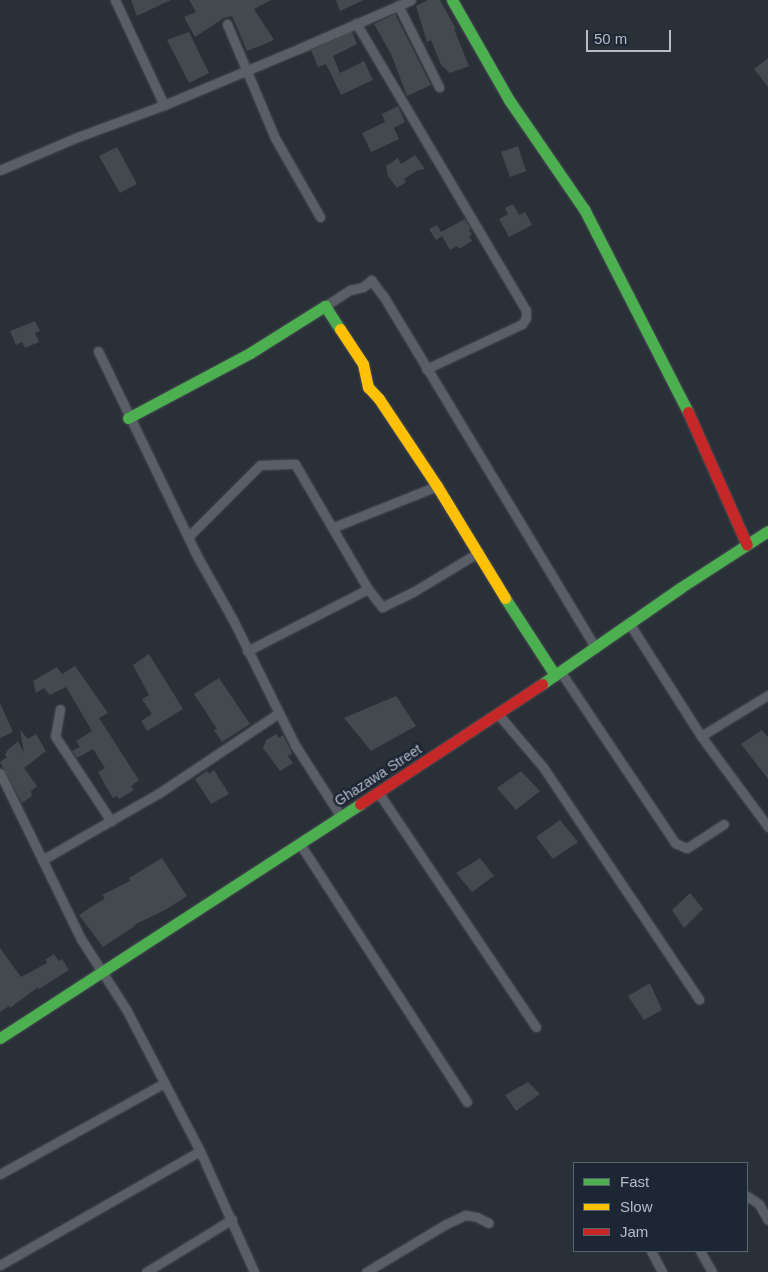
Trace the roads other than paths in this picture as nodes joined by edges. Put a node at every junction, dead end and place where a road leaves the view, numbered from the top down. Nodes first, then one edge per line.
1 (115, 0) edge
2 (411, 0) edge
3 (452, 0) edge
4 (398, 5) junction
5 (227, 24) dead end
6 (356, 24) junction
7 (247, 70) junction
8 (439, 87) dead end
9 (164, 105) junction
10 (0, 170) edge
11 (320, 217) dead end
12 (325, 306) junction
13 (98, 351) dead end
14 (426, 369) junction
15 (128, 418) junction
16 (437, 486) junction
17 (334, 526) junction
18 (768, 531) edge
19 (189, 536) junction
20 (747, 545) junction
21 (479, 552) junction
22 (368, 589) junction
23 (629, 623) junction
24 (595, 646) junction
25 (247, 651) junction
26 (558, 673) junction
27 (768, 695) edge
28 (60, 709) dead end
29 (279, 714) junction
30 (498, 714) junction
31 (701, 736) junction
32 (0, 773) edge
33 (378, 792) junction
34 (341, 817) junction
35 (111, 821) junction
36 (724, 824) dead end
37 (768, 828) edge
38 (300, 844) junction
39 (42, 860) junction
40 (101, 973) junction
41 (699, 999) dead end
42 (536, 1028) dead end
43 (0, 1038) edge
44 (164, 1083) junction
45 (467, 1102) dead end
46 (200, 1151) junction
47 (0, 1174) edge
48 (748, 1197) edge
49 (232, 1220) junction
50 (768, 1220) edge
51 (489, 1223) dead end
52 (652, 1252) edge
53 (701, 1252) edge
54 (0, 1265) edge
55 (146, 1272) edge
56 (254, 1272) edge
57 (366, 1272) edge
58 (662, 1272) edge
59 (712, 1272) edge

1 - 9 street
2 - 4 street
3 - 20 street
4 - 6 street
4 - 8 street
5 - 7 street
6 - 7 street
6 - 14 street
7 - 9 street
7 - 11 street
9 - 10 street
12 - 14 street
12 - 15 street
12 - 16 street
13 - 15 street
14 - 24 street
15 - 19 street
16 - 17 street
16 - 21 street
17 - 19 street
17 - 22 street
18 - 20 street, Ghazawa Street
19 - 25 street
20 - 23 street, Ghazawa Street
21 - 22 street
21 - 26 street
22 - 25 street
23 - 24 street, Ghazawa Street
23 - 31 street
24 - 26 street, Ghazawa Street
25 - 29 street
26 - 30 street, Ghazawa Street
26 - 36 street
27 - 31 street
28 - 35 street
29 - 34 street
29 - 35 street
30 - 33 street, Ghazawa Street
30 - 41 street
31 - 37 street
32 - 39 street
33 - 34 street, Ghazawa Street
33 - 42 street
34 - 38 street, Ghazawa Street
35 - 39 street
38 - 40 street, Ghazawa Street
38 - 45 street
39 - 40 street
40 - 43 street, Ghazawa Street
40 - 44 street
44 - 46 street
44 - 47 street
46 - 49 street
46 - 54 street
48 - 50 street
49 - 55 street
49 - 56 street
51 - 57 street
52 - 58 street
53 - 59 street

